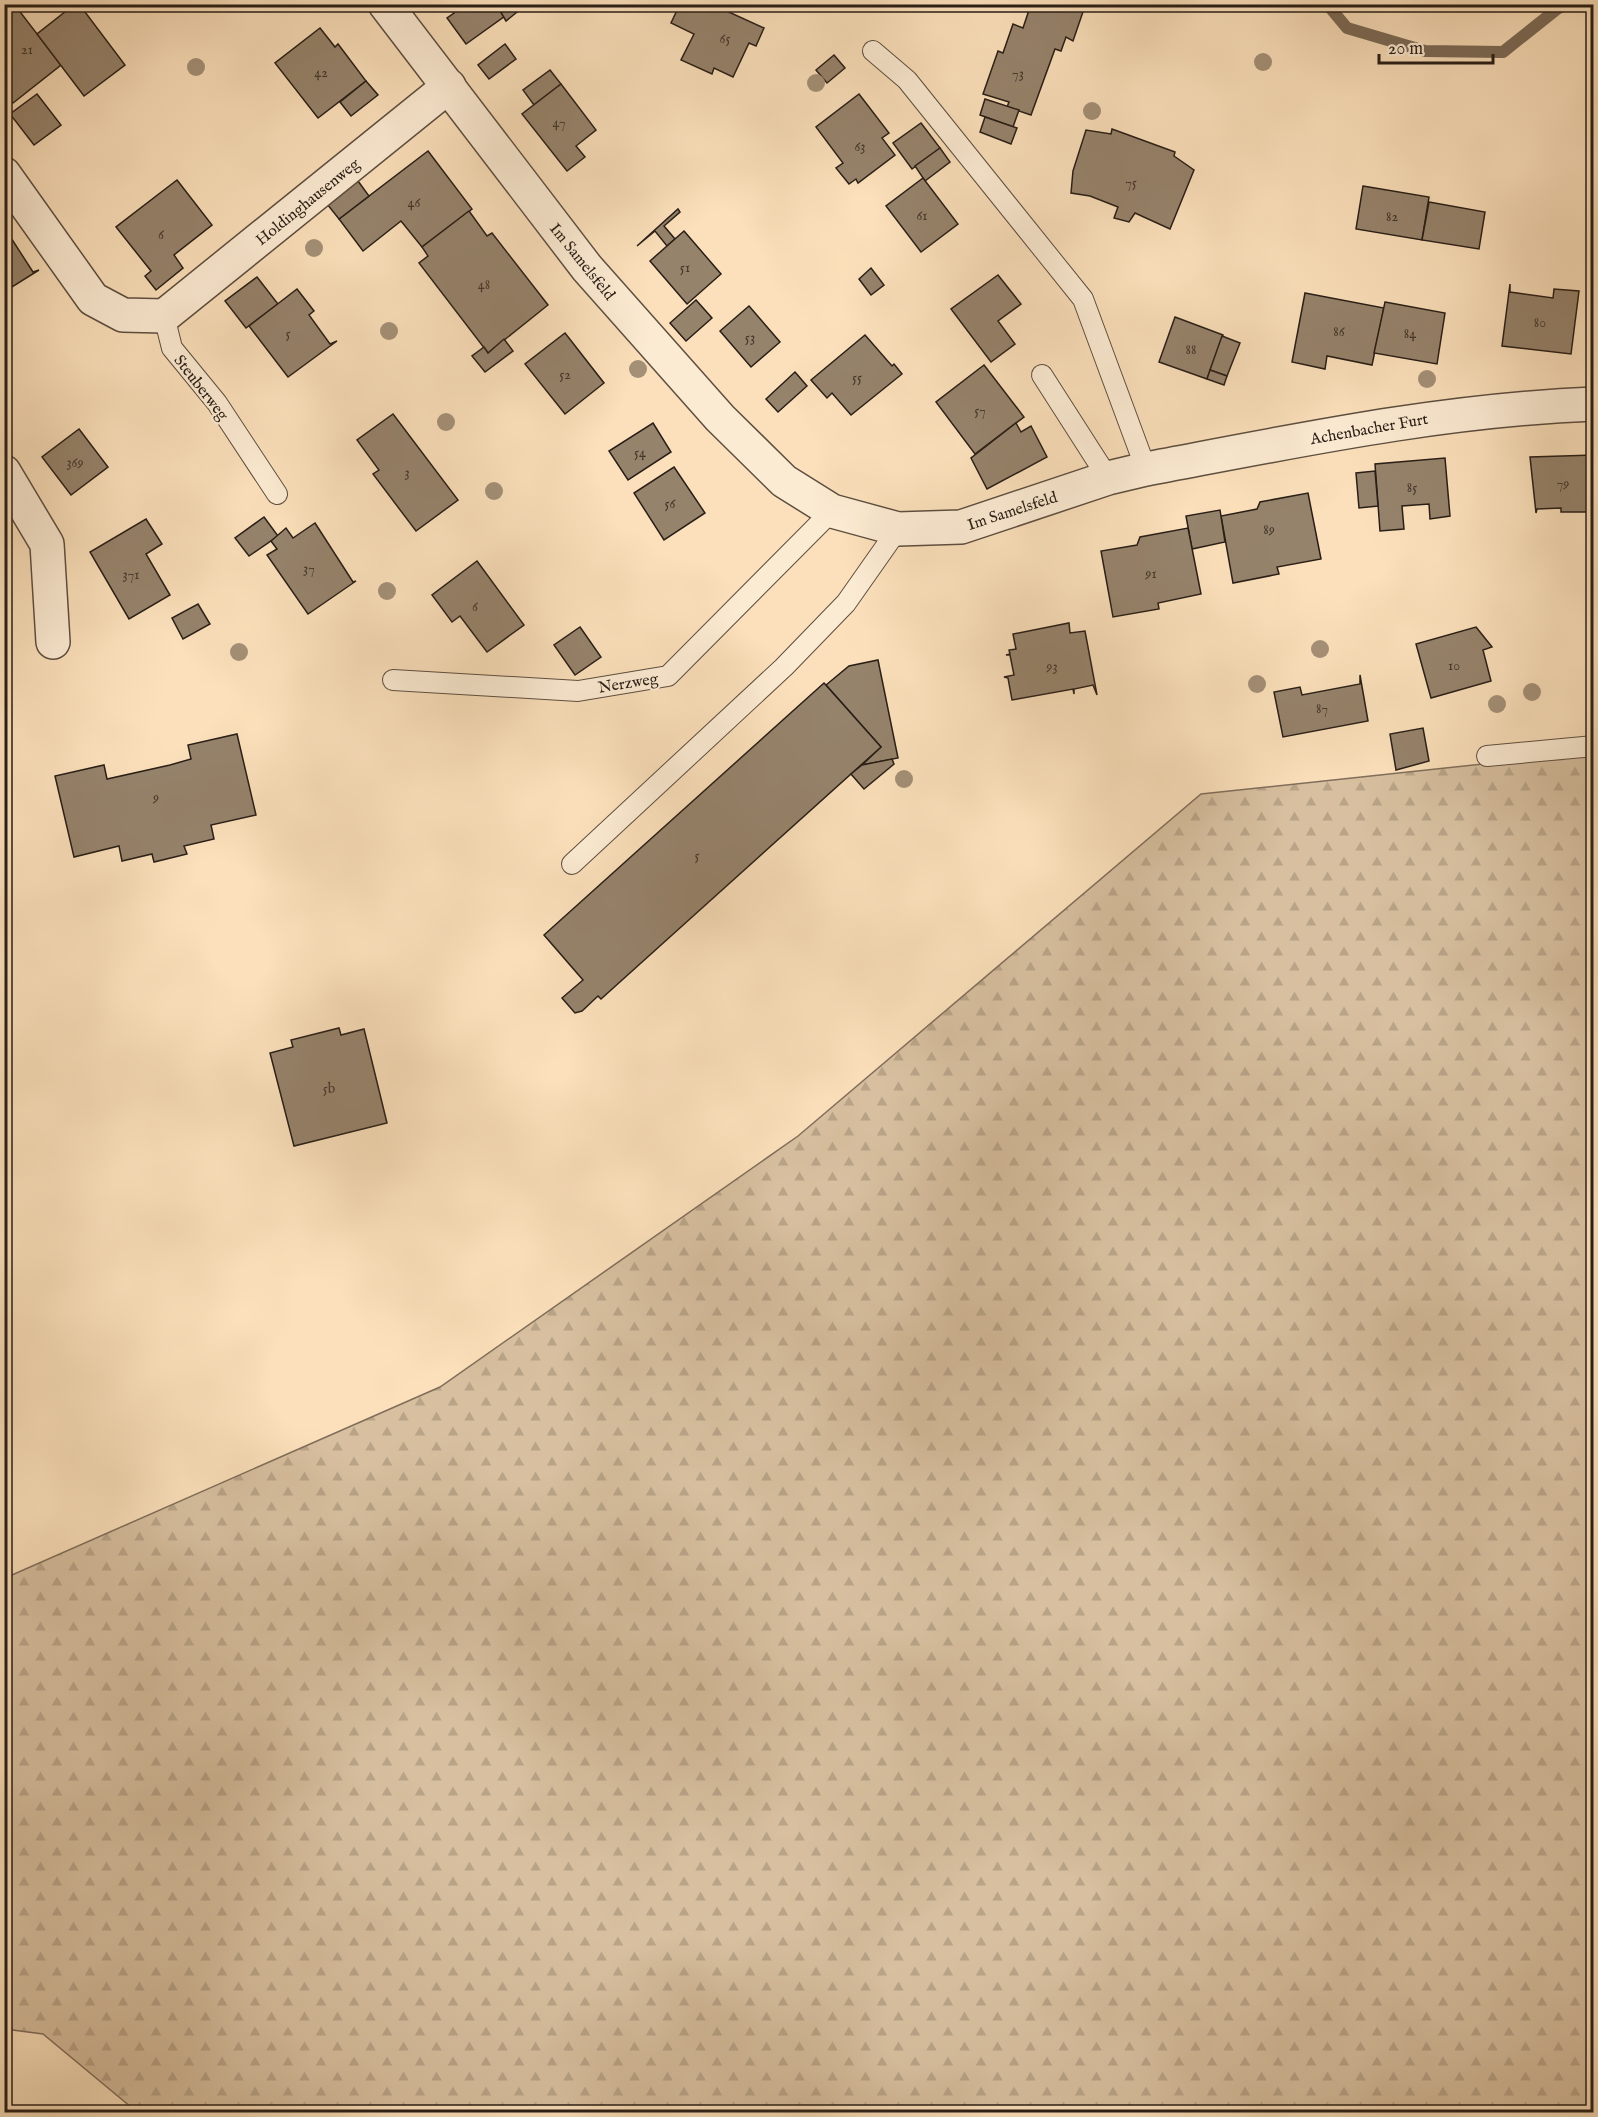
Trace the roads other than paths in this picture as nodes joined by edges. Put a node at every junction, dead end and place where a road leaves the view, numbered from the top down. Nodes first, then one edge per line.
1 (385, 4) edge
2 (873, 51) dead end
3 (449, 86) junction
4 (4, 174) edge
5 (164, 316) junction
6 (1042, 375) dead end
7 (1593, 404) edge
8 (1146, 469) junction
9 (4, 472) edge
10 (1108, 478) junction
11 (277, 494) dead end
12 (831, 511) junction
13 (898, 529) junction
14 (52, 642) dead end
15 (393, 680) dead end
16 (1593, 746) edge
17 (1487, 756) dead end
18 (572, 864) dead end

1 - 3 street, Im Samelsfeld
2 - 8 lane
3 - 5 street, Holdinghausenweg
3 - 12 street, Im Samelsfeld
4 - 5 street
5 - 11 lane, Steuberweg
6 - 10 lane
7 - 8 street, Achenbacher Furt
8 - 10 street, Im Samelsfeld
9 - 14 street
10 - 13 street, Im Samelsfeld
12 - 13 street, Im Samelsfeld
12 - 15 lane, Nerzweg
13 - 18 lane
16 - 17 lane

